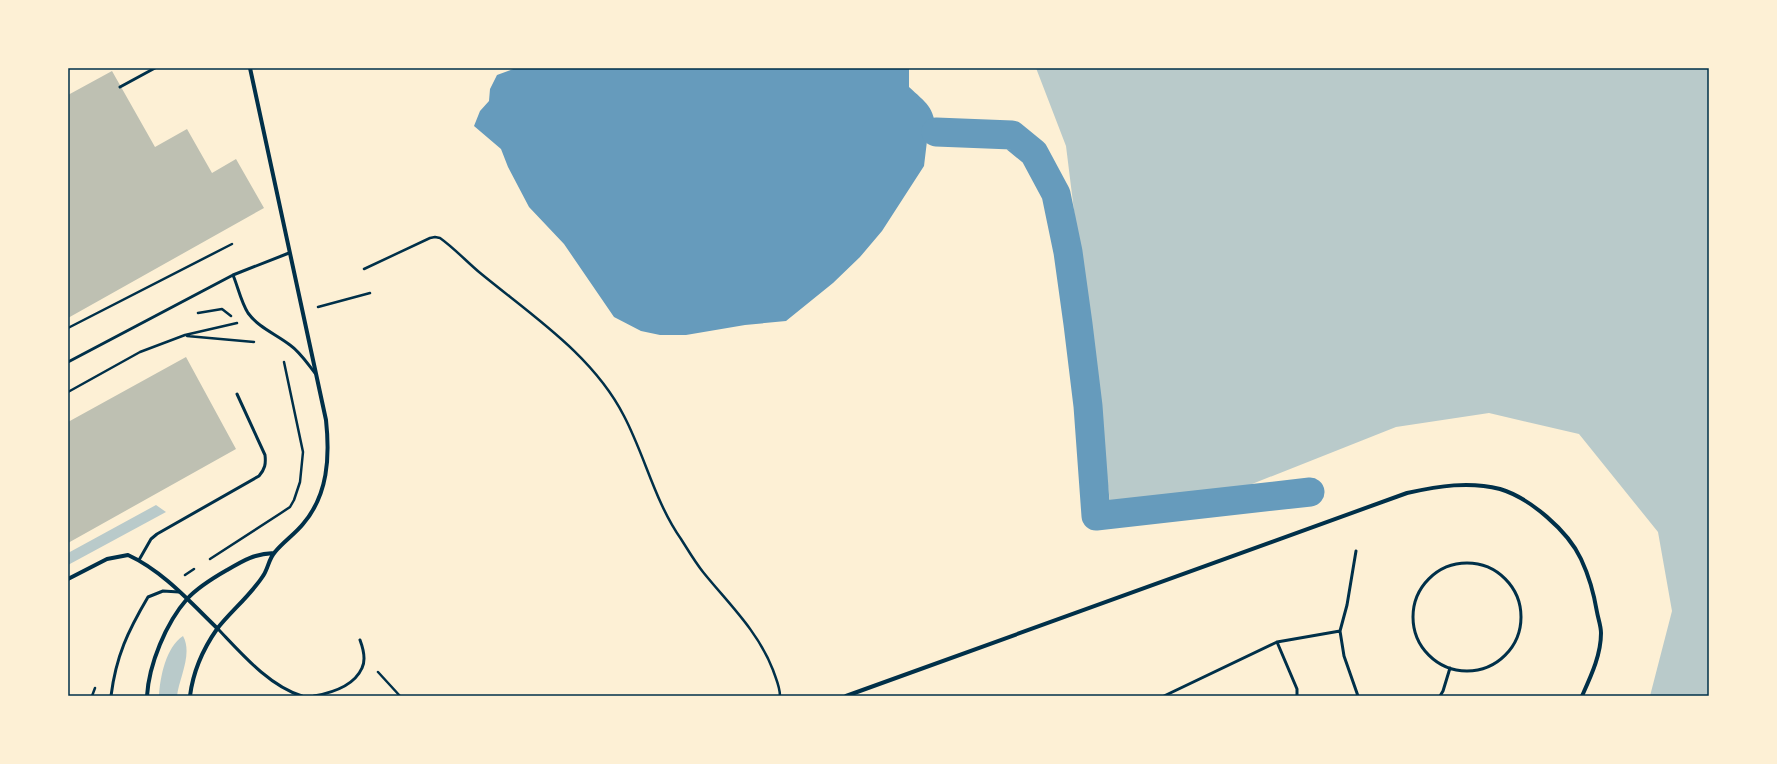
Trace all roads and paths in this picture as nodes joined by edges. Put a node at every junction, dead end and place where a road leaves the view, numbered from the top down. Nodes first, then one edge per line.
1 (155, 68) edge
2 (250, 68) edge
3 (120, 87) dead end
4 (232, 244) dead end
5 (289, 253) junction
6 (364, 269) dead end
7 (233, 275) junction
8 (370, 292) dead end
9 (302, 311) junction
10 (193, 315) dead end
11 (238, 322) junction
12 (244, 327) dead end
13 (68, 328) edge
14 (185, 335) junction
15 (260, 342) dead end
16 (282, 358) dead end
17 (68, 362) edge
18 (315, 373) junction
19 (68, 392) edge
20 (237, 394) dead end
21 (1356, 551) dead end
22 (274, 552) junction
23 (138, 560) junction
24 (206, 562) dead end
25 (199, 566) dead end
26 (68, 579) edge
27 (174, 587) junction
28 (179, 592) junction
29 (187, 599) junction
30 (218, 629) junction
31 (1340, 631) junction
32 (360, 640) dead end
33 (1278, 642) junction
34 (364, 657) junction
35 (1450, 668) junction
36 (98, 681) dead end
37 (92, 696) edge
38 (111, 696) edge
39 (147, 696) edge
40 (190, 696) edge
41 (302, 696) edge
42 (314, 696) edge
43 (400, 696) edge
44 (780, 696) edge
45 (846, 696) edge
46 (1164, 696) edge
47 (1298, 696) edge
48 (1358, 696) edge
49 (1440, 696) edge
50 (1582, 696) edge

1 - 3 lane
2 - 5 street
4 - 13 path
5 - 7 lane
5 - 9 street
6 - 44 path
7 - 17 lane
7 - 18 lane
8 - 9 path
9 - 18 street
10 - 11 path
11 - 12 path
11 - 14 path
14 - 15 path
14 - 19 path
16 - 24 path
18 - 22 street
20 - 23 lane
21 - 31 lane
22 - 29 street
22 - 30 street
23 - 26 street
23 - 27 street
25 - 27 path
27 - 28 street
28 - 29 street
28 - 38 lane
29 - 30 street
29 - 39 street
30 - 40 street
30 - 41 lane
31 - 33 lane
31 - 48 lane
32 - 34 lane
33 - 46 lane
33 - 47 lane
34 - 42 lane
34 - 43 path
35 - 35 lane
35 - 49 lane
36 - 37 path
45 - 50 street

